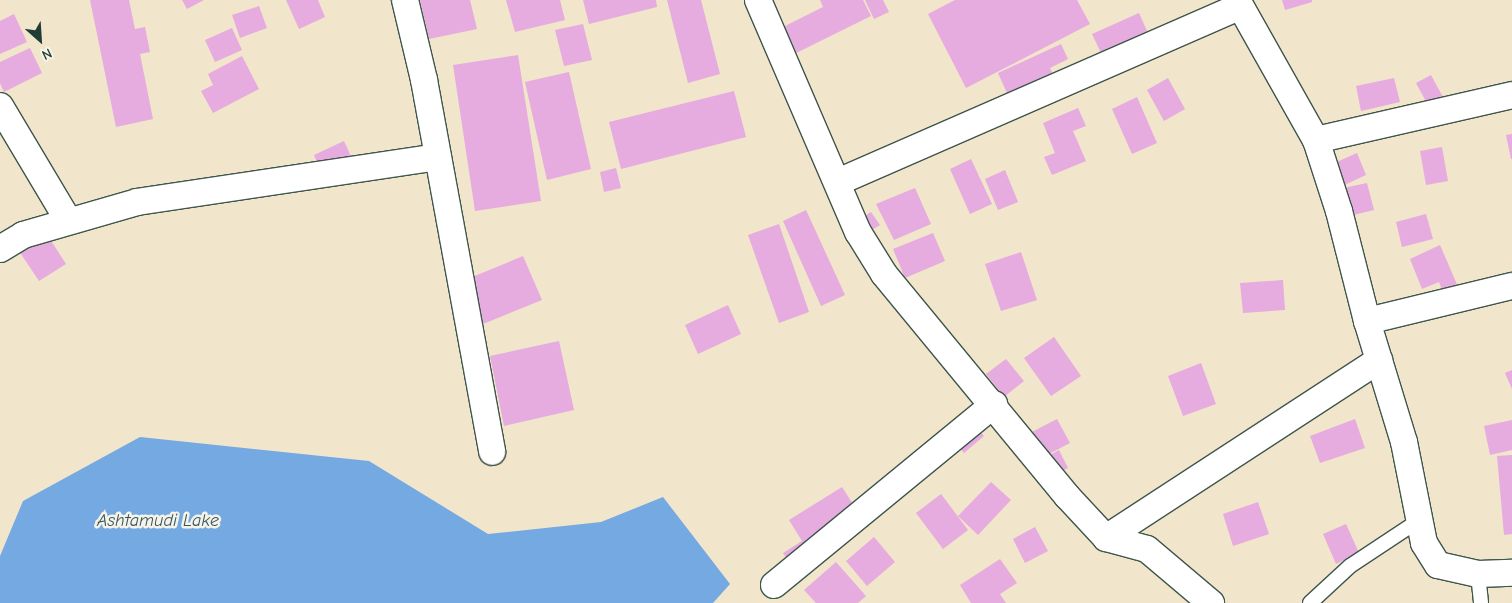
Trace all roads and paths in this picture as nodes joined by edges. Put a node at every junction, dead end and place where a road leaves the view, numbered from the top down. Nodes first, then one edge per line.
1 (405, 0) edge
2 (758, 0) edge
3 (1239, 3) edge
4 (1512, 95) edge
5 (2, 115) edge
6 (1316, 140) junction
7 (438, 157) junction
8 (838, 182) junction
9 (68, 220) junction
10 (0, 249) edge
11 (1512, 286) edge
12 (1367, 321) junction
13 (1379, 360) junction
14 (994, 404) junction
15 (492, 452) dead end
16 (1418, 521) junction
17 (1106, 538) junction
18 (1512, 573) edge
19 (1478, 574) junction
20 (774, 585) dead end
21 (1211, 603) edge
22 (1310, 603) edge
23 (1481, 603) edge

1 - 7 street
2 - 8 street
3 - 6 street
3 - 8 street
4 - 6 street
5 - 9 street
6 - 12 street
7 - 9 street
7 - 15 street
8 - 14 street
9 - 10 street
11 - 12 street
12 - 13 street
13 - 16 street
13 - 17 street
14 - 17 street
14 - 20 street
16 - 19 street
16 - 22 lane
17 - 21 street
18 - 19 street
19 - 23 lane

